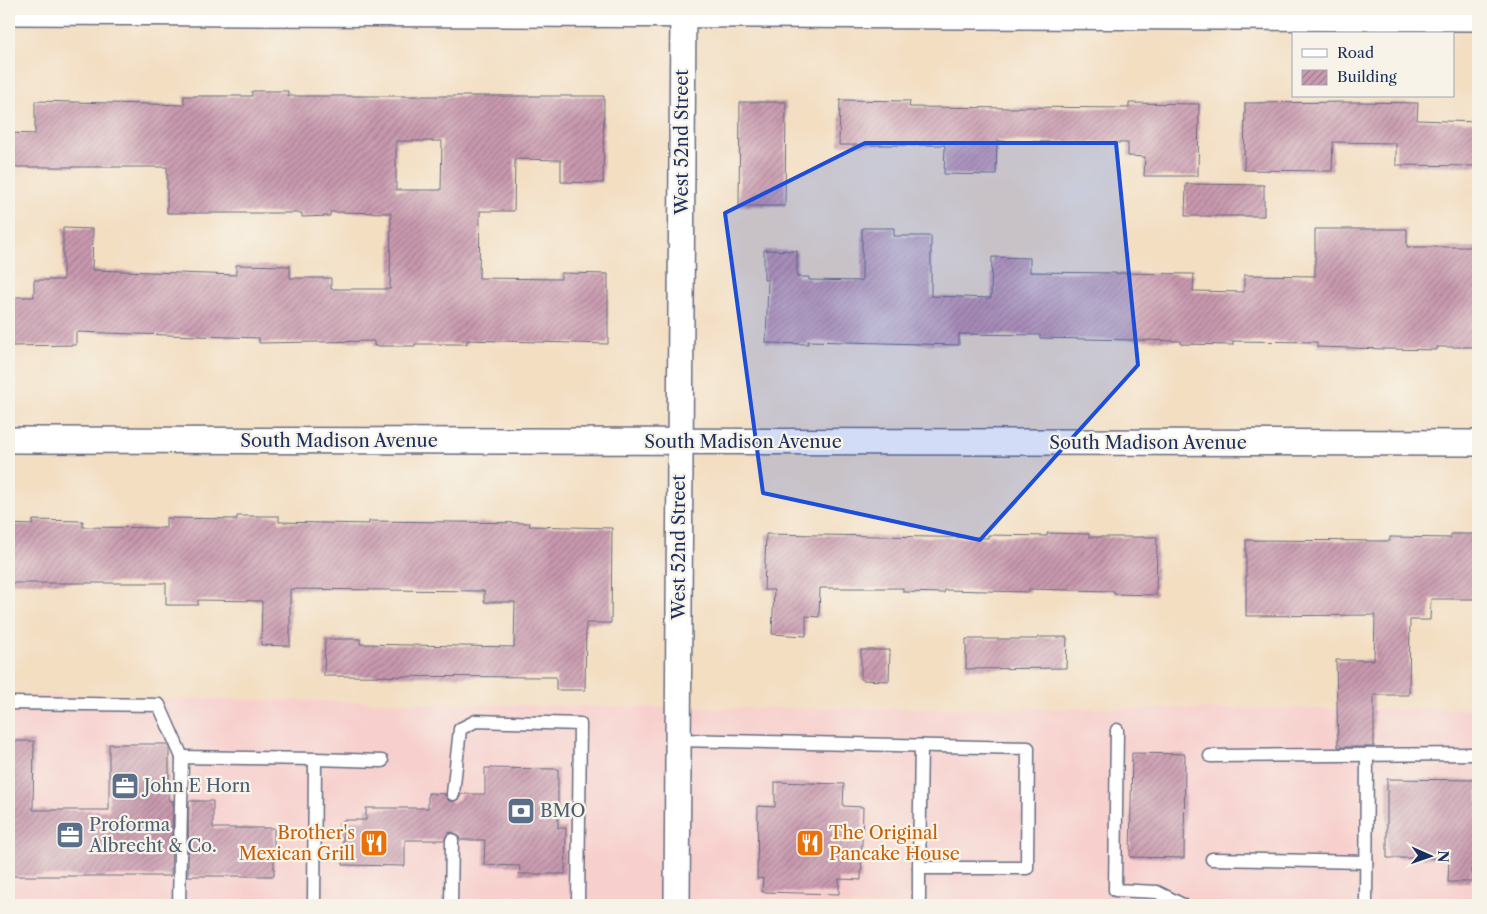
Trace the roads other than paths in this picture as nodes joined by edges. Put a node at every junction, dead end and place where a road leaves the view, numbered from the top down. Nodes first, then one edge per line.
1 (9, 12) edge
2 (683, 12) edge
3 (1478, 18) edge
4 (9, 440) edge
5 (680, 442) junction
6 (1478, 443) edge
7 (9, 703) edge
8 (1117, 730) dead end
9 (678, 740) junction
10 (921, 746) junction
11 (1478, 754) edge
12 (1367, 755) junction
13 (1210, 756) dead end
14 (182, 757) junction
15 (315, 759) junction
16 (382, 761) dead end
17 (453, 794) dead end
18 (452, 840) dead end
19 (1212, 859) dead end
20 (1366, 862) junction
21 (919, 868) junction
22 (179, 905) edge
23 (314, 905) edge
24 (451, 905) edge
25 (578, 905) edge
26 (677, 905) edge
27 (919, 905) edge
28 (1183, 905) edge
29 (1366, 905) edge

1 - 2 street
2 - 3 street
2 - 5 street, West 52nd Street
4 - 5 street, South Madison Avenue
5 - 6 street, South Madison Avenue
5 - 9 street, West 52nd Street
7 - 14 lane
8 - 28 lane
9 - 10 lane
9 - 26 street, West 52nd Street
10 - 21 lane
10 - 21 lane
11 - 12 lane
12 - 13 lane
12 - 20 lane
14 - 15 lane
14 - 22 lane
15 - 16 lane
15 - 23 lane
17 - 25 lane
18 - 24 lane
19 - 20 lane
20 - 29 lane
21 - 27 lane

